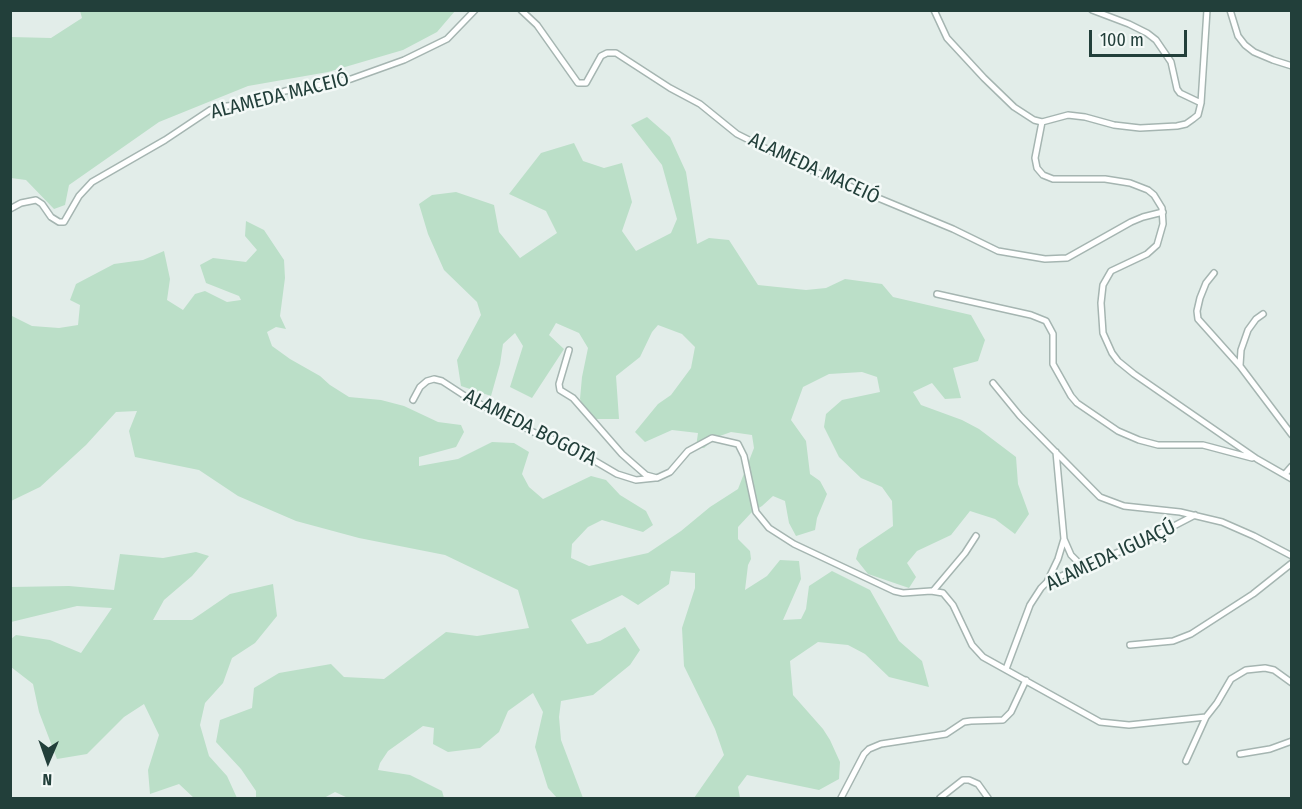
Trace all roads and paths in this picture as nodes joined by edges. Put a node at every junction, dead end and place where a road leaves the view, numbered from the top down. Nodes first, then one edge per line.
1 (475, 10) edge
2 (521, 10) edge
3 (934, 10) edge
4 (1092, 10) edge
5 (1207, 10) edge
6 (1230, 10) edge
7 (1292, 66) edge
8 (1201, 103) junction
9 (1041, 122) junction
10 (10, 209) edge
11 (1163, 213) junction
12 (1214, 273) dead end
13 (937, 294) dead end
14 (1263, 314) dead end
15 (569, 350) dead end
16 (1240, 366) junction
17 (993, 383) dead end
18 (413, 400) dead end
19 (1292, 435) edge
20 (1056, 452) junction
21 (1257, 459) junction
22 (1292, 466) edge
23 (1285, 474) junction
24 (657, 478) junction
25 (1292, 479) edge
26 (1195, 515) junction
27 (976, 536) dead end
28 (1064, 539) junction
29 (1292, 556) edge
30 (1292, 563) edge
31 (1083, 567) junction
32 (1047, 582) junction
33 (933, 591) junction
34 (1130, 645) dead end
35 (1006, 669) junction
36 (1026, 680) junction
37 (1292, 683) edge
38 (1206, 717) junction
39 (1292, 741) edge
40 (1240, 754) dead end
41 (1186, 761) dead end
42 (841, 798) edge
43 (940, 798) edge
44 (988, 798) edge

1 - 10 street, ALAMEDA MACEIÓ
2 - 11 street, ALAMEDA MACEIÓ
3 - 9 street
4 - 8 street
5 - 8 street
6 - 7 street
8 - 9 street
9 - 11 street
11 - 21 street
12 - 16 street
13 - 21 street
14 - 16 street
15 - 24 street
16 - 19 street
17 - 20 street
18 - 24 street, ALAMEDA BOGOTA
20 - 26 street
20 - 28 street
21 - 23 street
22 - 23 street
23 - 25 street
24 - 33 street
26 - 29 street
26 - 31 street, ALAMEDA IGUAÇÚ
27 - 33 street
28 - 31 street
28 - 32 street
30 - 34 street
31 - 32 street, ALAMEDA IGUAÇÚ
32 - 35 street, ALAMEDA IGUAÇÚ
33 - 35 street
35 - 36 street
36 - 38 street
36 - 42 street
37 - 38 street
38 - 41 street
39 - 40 street
43 - 44 street

